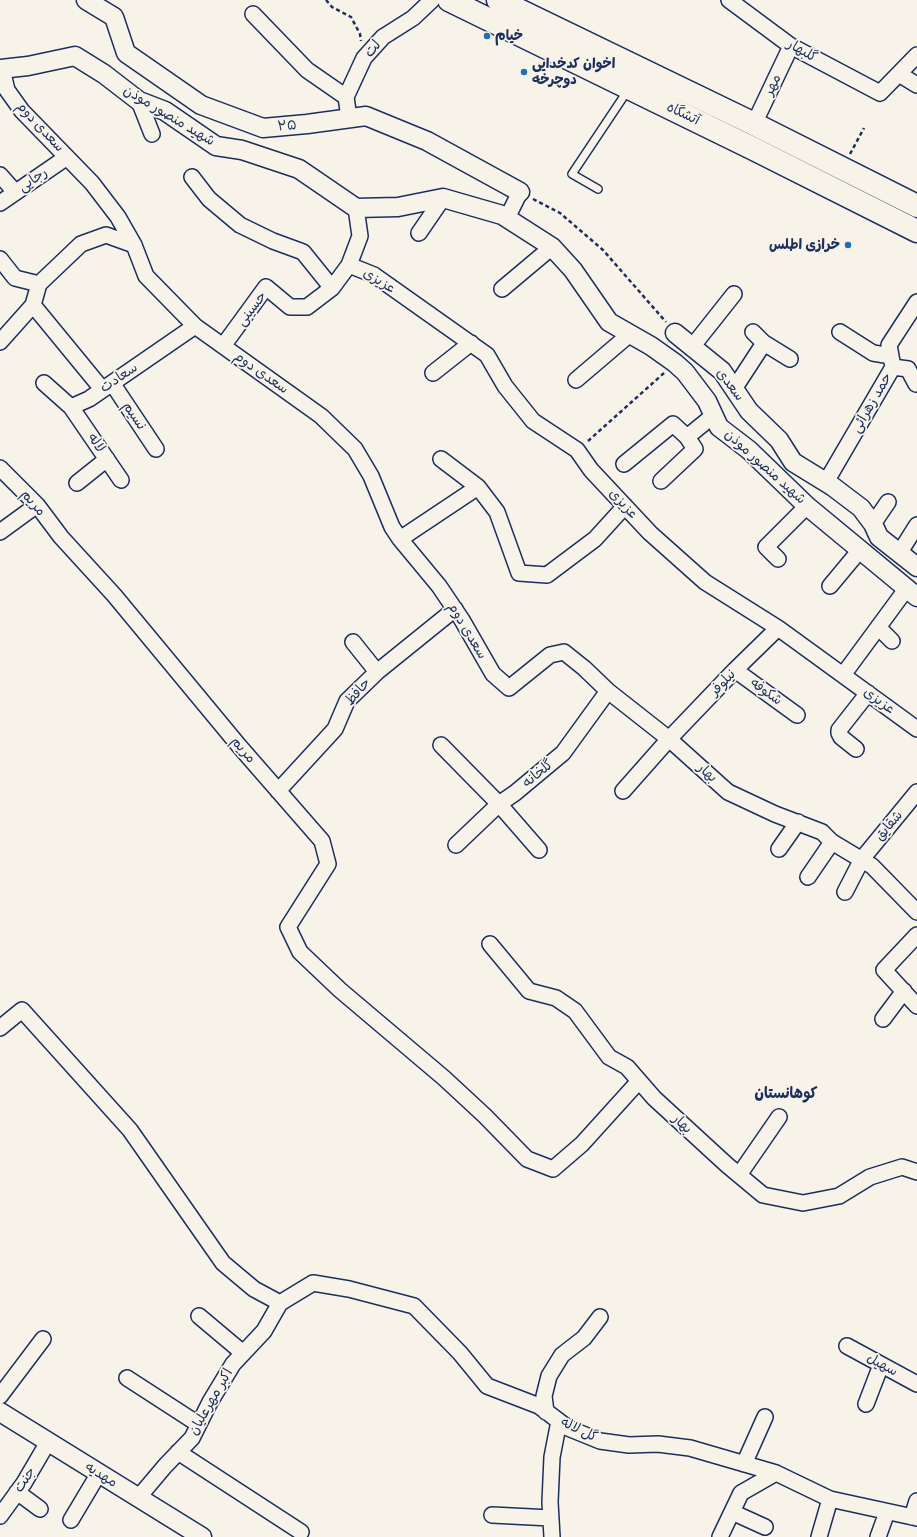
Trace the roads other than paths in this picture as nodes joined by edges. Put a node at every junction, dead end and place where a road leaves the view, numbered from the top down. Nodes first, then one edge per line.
1 (86, 0) edge
2 (432, 0) edge
3 (448, 0) edge
4 (498, 0) edge
5 (729, 0) edge
6 (254, 14) dead end
7 (791, 46) junction
8 (917, 55) edge
9 (1, 69) edge
10 (899, 74) junction
11 (917, 85) edge
12 (630, 88) junction
13 (346, 97) junction
14 (139, 101) junction
15 (349, 118) junction
16 (754, 124) junction
17 (152, 134) dead end
18 (67, 157) junction
19 (0, 175) edge
20 (192, 177) dead end
21 (598, 189) dead end
22 (15, 192) junction
23 (520, 192) joint
24 (443, 198) junction
25 (0, 203) edge
26 (911, 203) edge
27 (356, 208) junction
28 (507, 218) junction
29 (894, 220) junction
30 (917, 231) edge
31 (419, 233) dead end
32 (134, 245) junction
33 (552, 247) junction
34 (0, 260) edge
35 (349, 264) junction
36 (38, 284) junction
37 (332, 288) junction
38 (502, 289) dead end
39 (734, 294) dead end
40 (917, 302) edge
41 (33, 305) junction
42 (194, 326) junction
43 (753, 332) dead end
44 (840, 332) dead end
45 (675, 333) road end
46 (630, 334) junction
47 (0, 342) edge
48 (471, 343) junction
49 (764, 343) junction
50 (223, 346) junction
51 (698, 351) junction
52 (790, 359) dead end
53 (892, 362) junction
54 (680, 368) junction
55 (433, 373) dead end
56 (576, 380) dead end
57 (44, 383) dead end
58 (916, 384) dead end
59 (107, 386) junction
60 (734, 389) junction
61 (71, 407) junction
62 (714, 415) junction
63 (687, 437) junction
64 (156, 449) dead end
65 (107, 459) junction
66 (441, 459) dead end
67 (624, 464) dead end
68 (0, 469) edge
69 (121, 480) dead end
70 (661, 481) dead end
71 (826, 482) junction
72 (77, 484) dead end
73 (478, 487) junction
74 (888, 502) dead end
75 (37, 505) junction
76 (625, 506) junction
77 (807, 506) junction
78 (873, 524) junction
79 (917, 525) edge
80 (0, 532) edge
81 (400, 539) junction
82 (860, 550) junction
83 (900, 552) junction
84 (778, 559) dead end
85 (917, 567) edge
86 (830, 586) dead end
87 (912, 593) edge
88 (455, 609) junction
89 (878, 627) junction
90 (778, 628) junction
91 (892, 641) dead end
92 (354, 642) dead end
93 (735, 670) junction
94 (376, 672) junction
95 (843, 675) junction
96 (509, 688) joint
97 (608, 691) junction
98 (868, 693) junction
99 (797, 715) dead end
100 (917, 728) edge
101 (669, 740) junction
102 (441, 745) dead end
103 (856, 749) dead end
104 (278, 791) junction
105 (623, 791) dead end
106 (917, 792) edge
107 (499, 804) junction
108 (798, 822) junction
109 (832, 842) junction
110 (456, 845) dead end
111 (779, 849) dead end
112 (538, 850) dead end
113 (862, 859) junction
114 (808, 877) dead end
115 (845, 892) dead end
116 (917, 912) edge
117 (917, 935) edge
118 (490, 944) dead end
119 (904, 991) junction
120 (917, 1006) edge
121 (883, 1019) dead end
122 (0, 1028) edge
123 (639, 1081) junction
124 (779, 1117) dead end
125 (917, 1172) edge
126 (739, 1175) junction
127 (280, 1303) junction
128 (199, 1316) dead end
129 (600, 1317) dead end
130 (44, 1339) dead end
131 (847, 1346) dead end
132 (243, 1353) junction
133 (882, 1365) junction
134 (127, 1378) dead end
135 (917, 1384) edge
136 (0, 1396) edge
137 (866, 1404) dead end
138 (546, 1412) junction
139 (1, 1415) edge
140 (765, 1417) dead end
141 (559, 1421) junction
142 (198, 1424) junction
143 (48, 1442) junction
144 (178, 1452) junction
145 (744, 1464) junction
146 (776, 1473) junction
147 (99, 1474) junction
148 (17, 1492) junction
149 (138, 1498) junction
150 (830, 1499) junction
151 (917, 1501) edge
152 (40, 1509) dead end
153 (732, 1512) junction
154 (888, 1512) junction
155 (492, 1515) dead end
156 (0, 1516) edge
157 (551, 1518) junction
158 (914, 1518) edge
159 (71, 1520) dead end
160 (765, 1527) dead end
161 (301, 1532) dead end
162 (202, 1537) edge
163 (552, 1537) edge
164 (720, 1537) edge
165 (819, 1537) edge
166 (878, 1537) edge

1 - 15 street, ۲۵
2 - 13 street, لت
3 - 12 main road, آتشگاه
4 - 16 main road, آتشگاه
5 - 7 street, گلبهار
6 - 13 street
7 - 10 street, گلبهار
7 - 16 street, مهر
8 - 10 street
9 - 14 street, شهید منصور موذن
9 - 18 street, سعدی دوم
10 - 11 street
12 - 21 lane
12 - 29 main road, آتشگاه
13 - 15 street
14 - 17 street
14 - 27 street, شهید منصور موذن
15 - 23 street, ۲۵
16 - 26 main road, آتشگاه
18 - 22 street, رجایی
18 - 32 street, سعدی دوم
19 - 22 street
20 - 37 street
22 - 25 street, رجایی
23 - 28 street
24 - 27 street, شهید منصور موذن
24 - 28 street, شهید منصور موذن
24 - 31 street
26 - 29 main road
27 - 35 street, حسینی
28 - 33 street, شهید منصور موذن
29 - 30 main road, آتشگاه
32 - 36 street
32 - 42 street, سعدی دوم
33 - 38 street
33 - 46 street, شهید منصور موذن
34 - 36 street
35 - 37 street, حسینی
35 - 48 street, عزیزی
36 - 41 street
37 - 50 street, حسینی
39 - 51 street
40 - 53 street, حمد زهرائی
41 - 47 street
41 - 59 street, نسیم
42 - 50 street, سعدی دوم
42 - 59 street, سعادت
43 - 49 street
44 - 53 street
45 - 51 street, سعدی
46 - 54 street, شهید منصور موذن
46 - 56 street
48 - 55 street
48 - 76 street, عزیزی
49 - 52 street
49 - 60 street
50 - 81 street, سعدی دوم
51 - 54 street
51 - 60 street, سعدی
53 - 58 street
53 - 71 street, حمد زهرائی
54 - 62 street, شهید منصور موذن
57 - 61 street
59 - 61 street, سعادت
59 - 64 street, نسیم
60 - 71 street, سعدی
61 - 65 street, لاله
62 - 63 street
62 - 77 street, شهید منصور موذن
63 - 67 street
63 - 70 street
65 - 69 street, لاله
65 - 72 street
66 - 73 street
68 - 75 street, مریم
71 - 78 street, سعدی
73 - 76 street
73 - 81 street
74 - 78 street
75 - 80 street
75 - 104 street, مریم
76 - 90 street, عزیزی
77 - 82 street, شهید منصور موذن
77 - 84 street
78 - 83 street, سعدی
79 - 83 street
81 - 88 street, سعدی دوم
82 - 86 street
82 - 87 street, شهید منصور موذن
83 - 85 street, سعدی
87 - 89 street
88 - 94 street, حافظ
88 - 96 street, سعدی دوم
89 - 91 street
89 - 95 street
90 - 93 street, نیلوفر
90 - 95 street, عزیزی
92 - 94 street
93 - 99 street, شکوفه
93 - 101 street, نیلوفر
94 - 104 street, حافظ
95 - 98 street, عزیزی
96 - 97 street, بهار
97 - 101 street, بهار
97 - 107 street, گلخانه
98 - 100 street, عزیزی
98 - 103 street
101 - 105 street, نیلوفر
101 - 108 street, بهار
102 - 107 street
104 - 123 street, مریم
106 - 113 street, شقایق
107 - 110 street, گلخانه
107 - 112 street
108 - 109 street, بهار
108 - 111 street
109 - 113 street, بهار
109 - 114 street
113 - 115 street, شقایق
113 - 116 street, بهار
117 - 119 street
118 - 123 street, بهار
119 - 120 street
119 - 121 street
122 - 127 street
123 - 126 street, بهار
124 - 126 street
125 - 126 street, بهار
127 - 132 street, اکبر مهرعلیان
127 - 138 street, گل لاله
128 - 132 street
129 - 138 street
130 - 136 street
131 - 133 street, سهیل
132 - 142 street, اکبر مهرعلیان
133 - 135 street, سهیل
133 - 137 street
134 - 142 street
138 - 141 street, گل لاله
139 - 143 street, مهدیه
140 - 145 street
141 - 145 street, گل لاله
141 - 157 street
142 - 144 street, اکبر مهرعلیان
143 - 147 street, مهدیه
143 - 148 street, جنت
144 - 149 street, اکبر مهرعلیان
144 - 161 street
145 - 146 street, گل لاله
146 - 150 street, گل لاله
146 - 153 street
147 - 149 street, مهدیه
147 - 159 street
148 - 152 street
148 - 156 street, جنت
149 - 162 street, مهدیه
150 - 154 street, گل لاله
150 - 165 street
151 - 158 street
153 - 160 street
153 - 164 street
154 - 158 street, گل لاله
154 - 166 street
155 - 157 street
157 - 163 street

